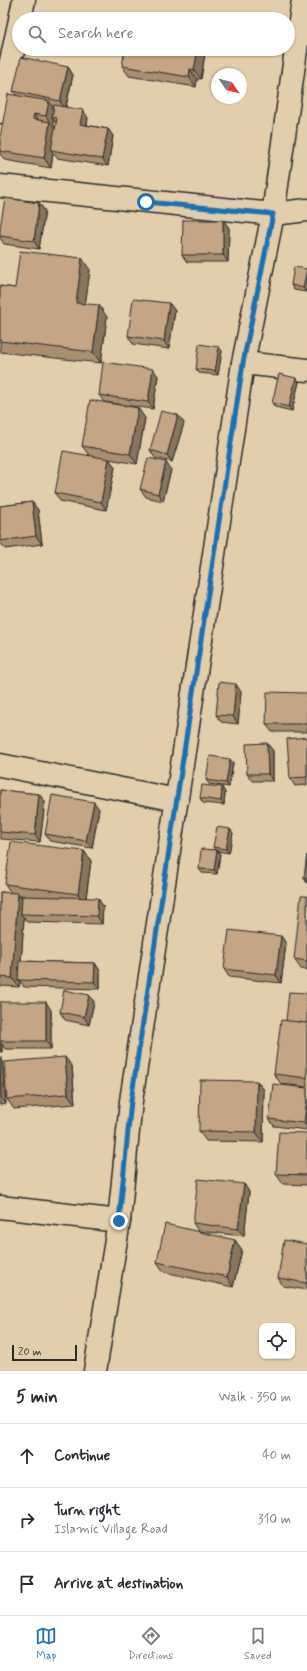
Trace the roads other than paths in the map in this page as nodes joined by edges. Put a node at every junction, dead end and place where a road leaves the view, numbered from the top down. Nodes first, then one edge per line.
1 (24, 0) edge
2 (303, 0) edge
3 (21, 12) edge
4 (12, 56) edge
5 (0, 112) edge
6 (0, 186) edge
7 (307, 210) edge
8 (273, 214) junction
9 (243, 363) junction
10 (307, 370) edge
11 (0, 765) edge
12 (177, 800) junction
13 (0, 1207) edge
14 (119, 1221) junction
15 (95, 1371) edge

1 - 3 street
2 - 8 street
4 - 5 street
6 - 8 street
7 - 8 street
8 - 9 street
9 - 10 street
9 - 12 street
11 - 12 street
12 - 14 street
13 - 14 street
14 - 15 street

